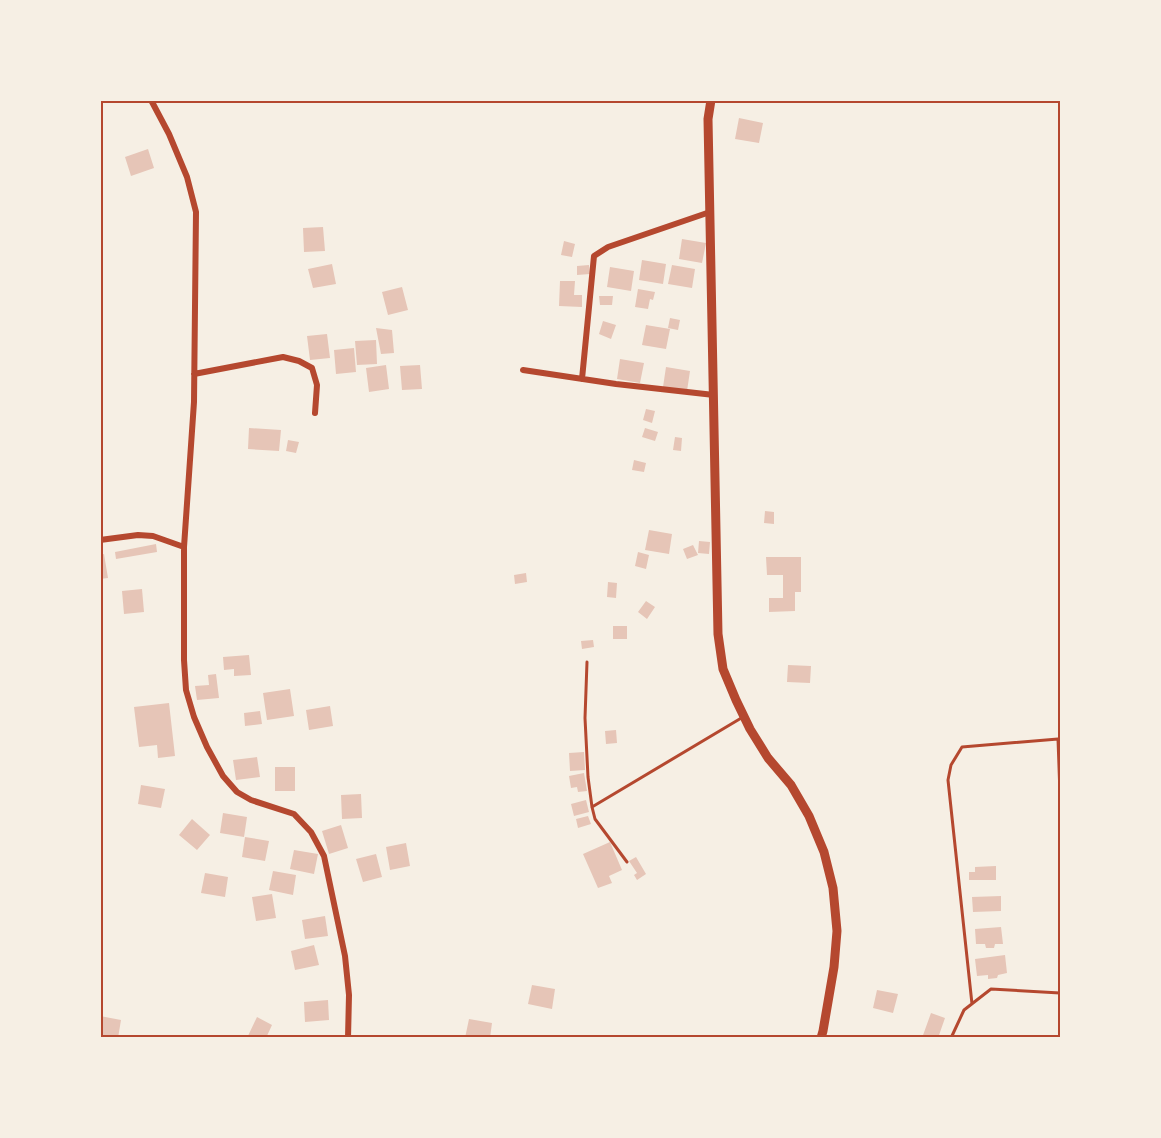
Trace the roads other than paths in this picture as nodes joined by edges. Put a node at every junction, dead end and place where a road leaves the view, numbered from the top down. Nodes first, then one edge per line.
1 (151, 100) edge
2 (711, 100) edge
3 (710, 212) junction
4 (523, 370) dead end
5 (194, 374) junction
6 (582, 379) junction
7 (714, 395) junction
8 (315, 413) dead end
9 (100, 540) edge
10 (184, 547) junction
11 (587, 662) dead end
12 (744, 717) junction
13 (1060, 794) edge
14 (592, 807) junction
15 (627, 862) dead end
16 (1060, 993) edge
17 (972, 1004) junction
18 (348, 1038) edge
19 (821, 1038) edge
20 (951, 1038) edge

1 - 5 street
2 - 3 main road
3 - 6 street
3 - 7 main road
4 - 6 street
5 - 8 street
5 - 10 street
6 - 7 street
7 - 12 main road
9 - 10 street
10 - 18 street
11 - 14 lane
12 - 14 lane
12 - 19 main road
13 - 17 lane
14 - 15 lane
16 - 17 lane
17 - 20 lane

